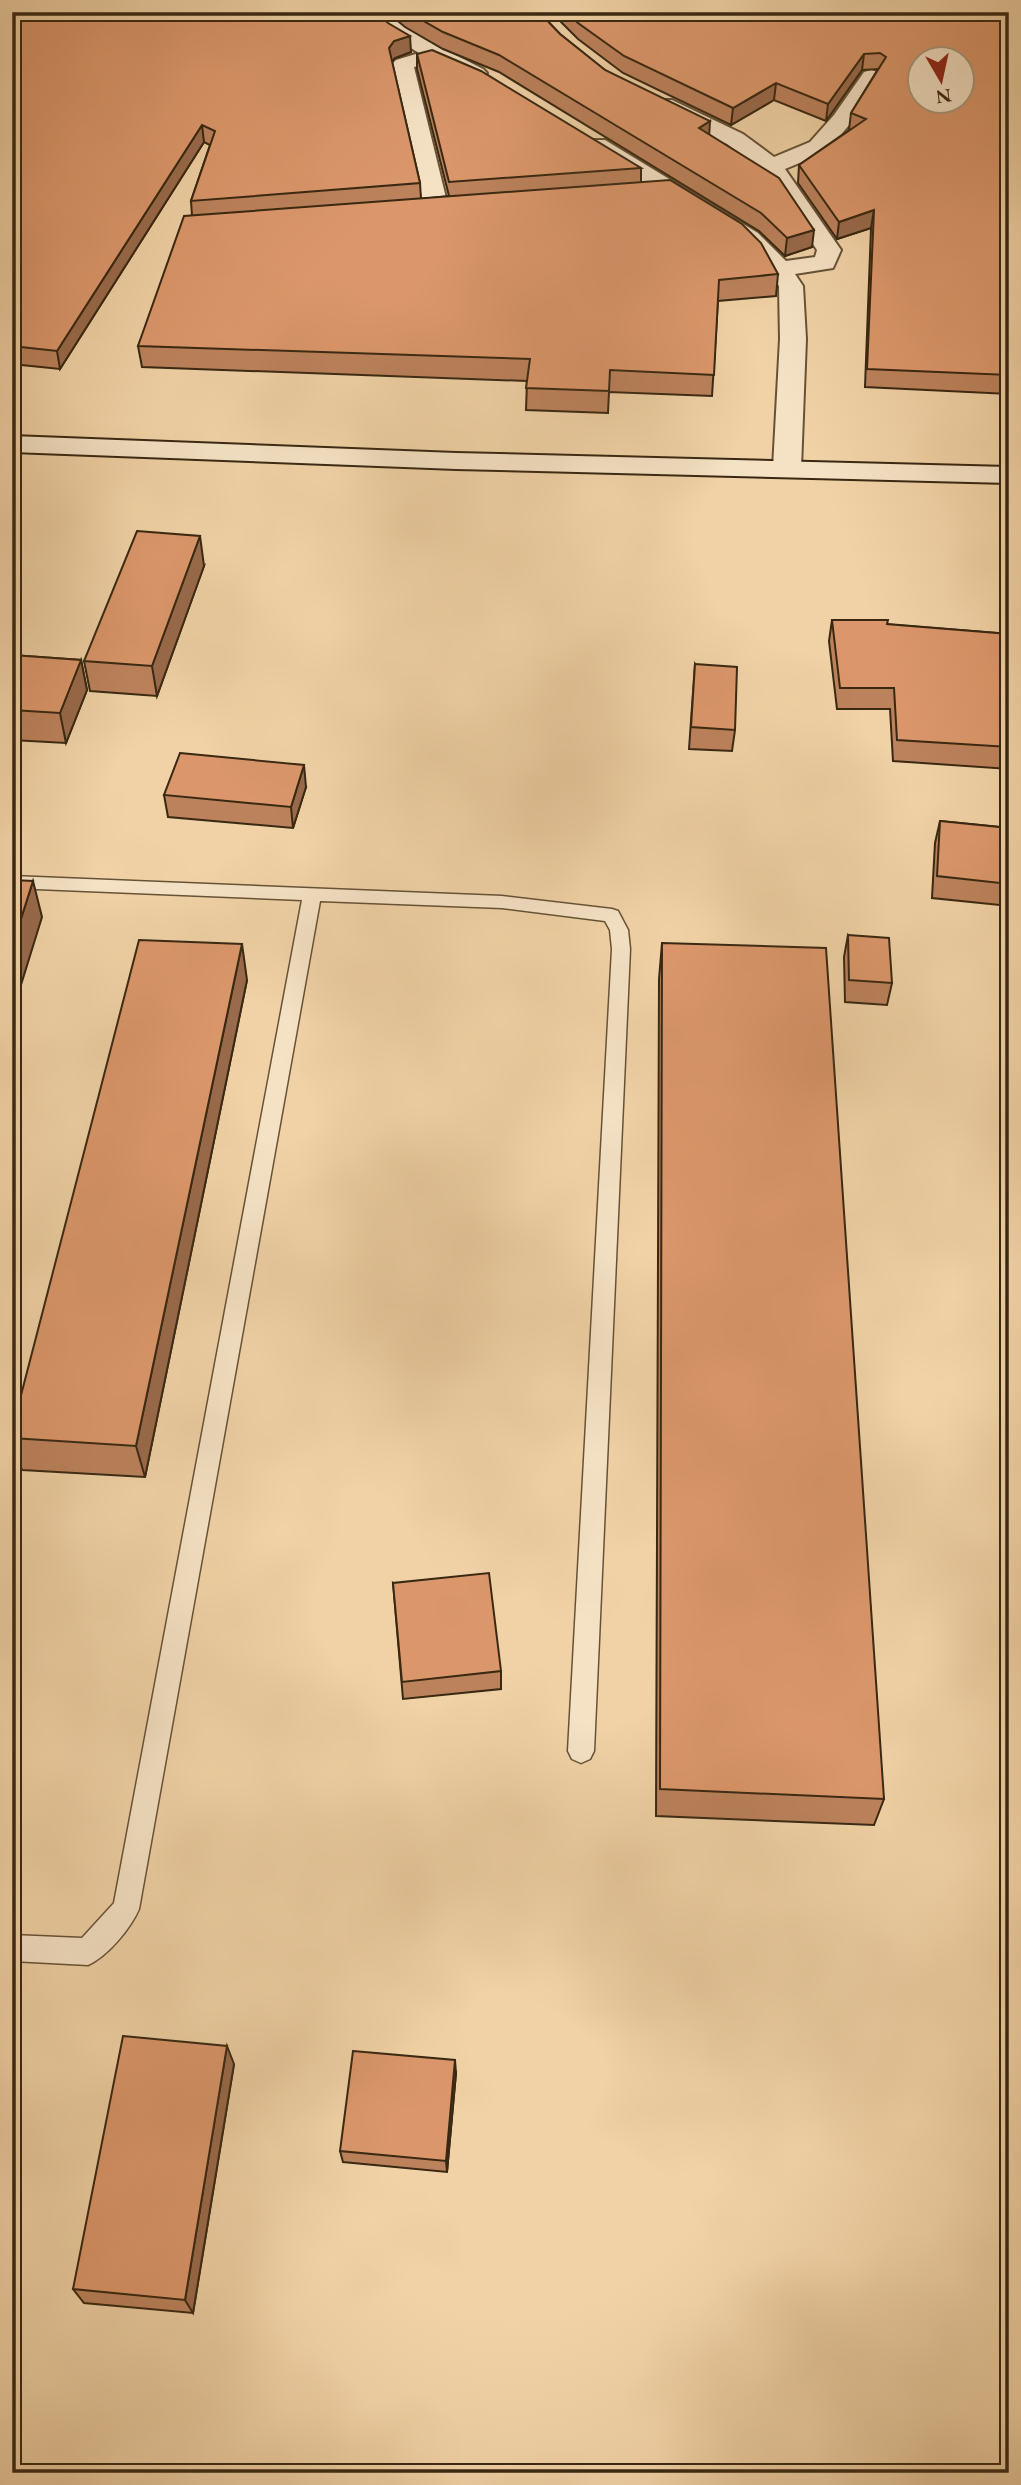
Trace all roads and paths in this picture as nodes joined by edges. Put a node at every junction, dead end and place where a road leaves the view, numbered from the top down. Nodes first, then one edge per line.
1 (370, 12) edge
2 (435, 55) junction
3 (871, 76) edge
4 (502, 86) edge
5 (644, 96) edge
6 (582, 135) edge
7 (772, 166) junction
8 (673, 191) junction
9 (632, 195) edge
10 (465, 208) edge
11 (437, 210) junction
12 (409, 212) edge
13 (780, 269) junction
14 (12, 444) edge
15 (787, 468) junction
16 (1009, 475) edge
17 (12, 882) edge
18 (312, 894) junction
19 (581, 1751) dead end
20 (12, 1948) edge

1 - 2 street
2 - 4 street
2 - 11 street
3 - 7 street
5 - 7 street
6 - 8 street
7 - 13 street
8 - 9 street
8 - 13 street
10 - 11 street
11 - 12 street
13 - 15 street
14 - 15 street
15 - 16 street
17 - 18 lane
18 - 19 lane
18 - 20 lane

